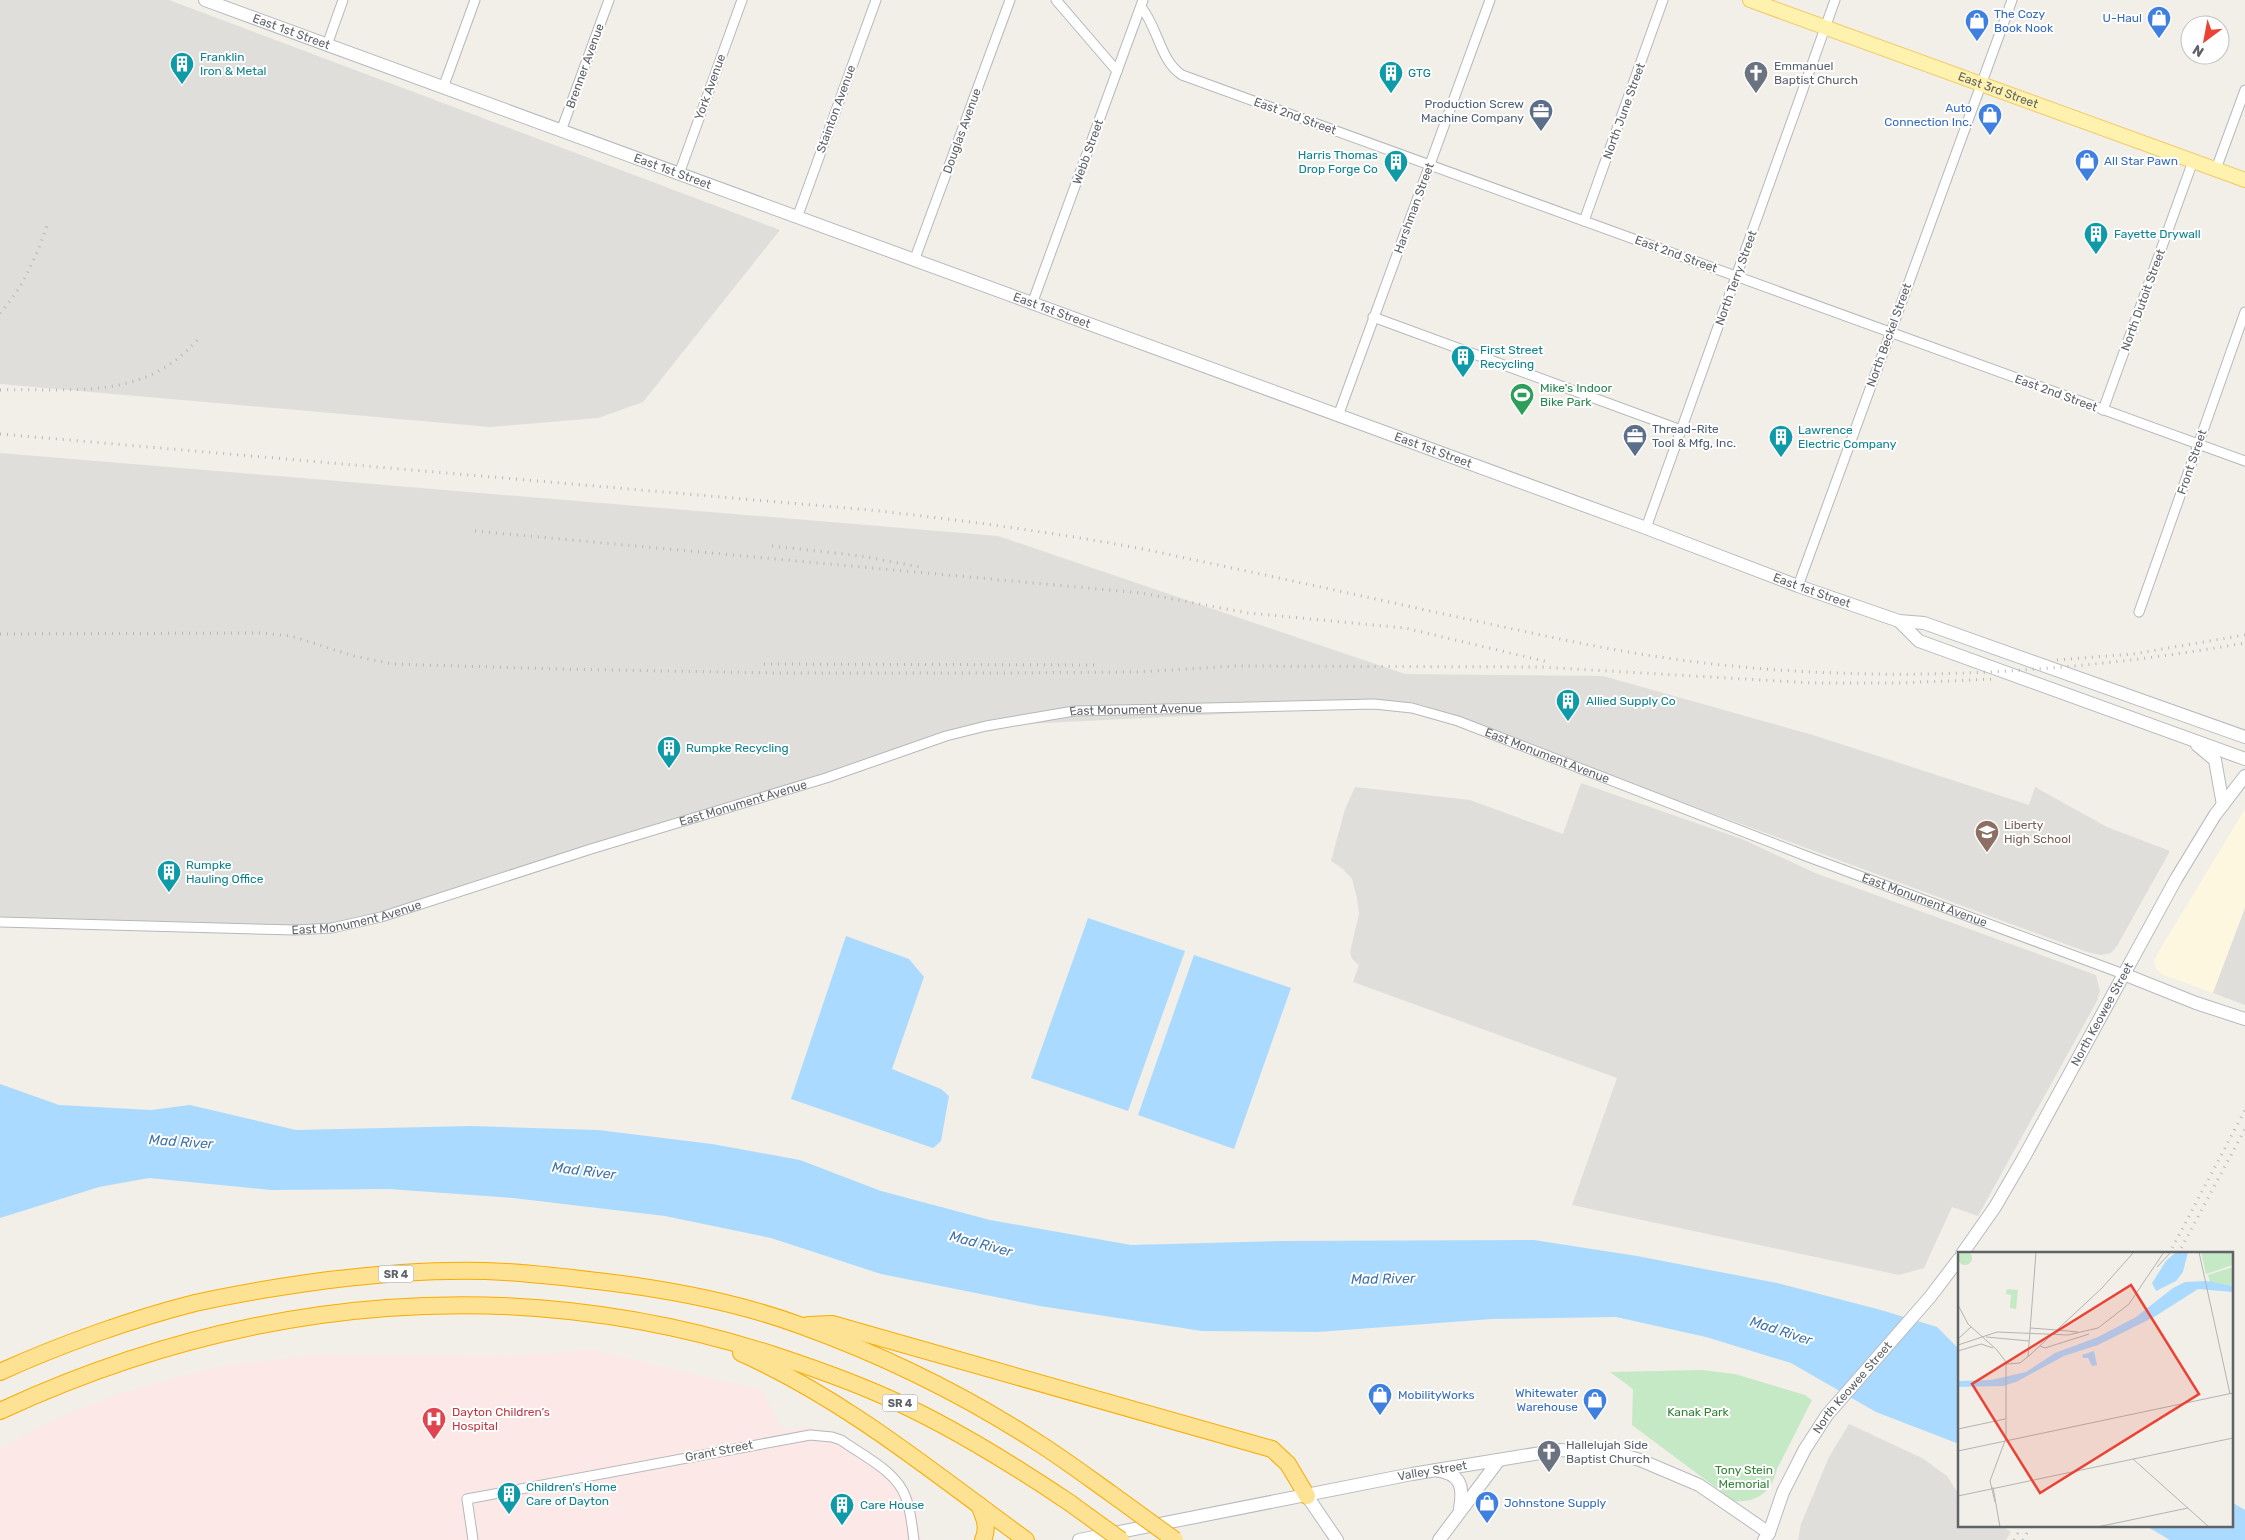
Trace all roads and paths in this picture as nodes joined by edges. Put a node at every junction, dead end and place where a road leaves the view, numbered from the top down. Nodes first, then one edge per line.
1 (205, 0) edge
2 (343, 0) edge
3 (475, 0) edge
4 (609, 0) edge
5 (742, 0) edge
6 (876, 0) edge
7 (1010, 0) edge
8 (1056, 0) edge
9 (1490, 0) edge
10 (1664, 0) edge
11 (1750, 0) edge
12 (1835, 0) edge
13 (2012, 0) edge
14 (1142, 4) edge
15 (1825, 27) junction
16 (327, 46) junction
17 (1117, 72) junction
18 (1981, 84) junction
19 (443, 88) junction
20 (2245, 90) edge
21 (562, 131) junction
22 (2193, 161) junction
23 (1429, 165) junction
24 (2216, 169) junction
25 (679, 174) junction
26 (2245, 180) edge
27 (797, 218) junction
28 (1584, 221) junction
29 (914, 261) junction
30 (1737, 276) junction
31 (1032, 304) junction
32 (2245, 312) edge
33 (1373, 317) junction
34 (1890, 332) junction
35 (2103, 410) junction
36 (1338, 416) junction
37 (1681, 430) junction
38 (2198, 445) junction
39 (2245, 462) edge
40 (1646, 528) junction
41 (1798, 586) junction
42 (2139, 612) dead end
43 (1899, 621) junction
44 (2245, 737) edge
45 (2192, 740) junction
46 (2245, 759) edge
47 (2245, 776) edge
48 (2222, 805) junction
49 (0, 922) edge
50 (2126, 975) junction
51 (2245, 1019) edge
52 (1963, 1252) edge
53 (1958, 1260) edge
54 (801, 1325) junction
55 (714, 1337) junction
56 (0, 1372) edge
57 (0, 1410) edge
58 (1499, 1460) junction
59 (1436, 1470) junction
60 (1307, 1496) junction
61 (979, 1506) junction
62 (1460, 1509) junction
63 (1768, 1538) edge
64 (473, 1540) edge
65 (914, 1540) edge
66 (983, 1540) edge
67 (1026, 1540) edge
68 (1079, 1540) edge
69 (1121, 1540) edge
70 (1175, 1540) edge
71 (1337, 1540) edge
72 (1439, 1540) edge

1 - 16 main road, East 1st Street
2 - 16 street
3 - 19 street
4 - 21 street, Brenner Avenue
5 - 25 street, York Avenue
6 - 27 street, Stainton Avenue
7 - 29 street, Douglas Avenue
8 - 17 street
9 - 23 street, Harshman Street
10 - 28 street, North June Street
11 - 15 main road, East 3rd Street
12 - 15 street, North Terry Street
13 - 18 street, North Beckel Street
14 - 17 street, Webb Street
14 - 23 street, East 2nd Street
15 - 18 main road, East 3rd Street
15 - 30 street, North Terry Street
16 - 19 main road, East 1st Street
17 - 31 street, Webb Street
18 - 22 main road, East 3rd Street
18 - 34 street, North Beckel Street
19 - 21 main road, East 1st Street
20 - 24 street
21 - 25 main road, East 1st Street
22 - 24 main road, East 3rd Street
22 - 35 street, North Dutoit Street
23 - 28 street, East 2nd Street
23 - 33 street, Harshman Street
24 - 26 main road, East 3rd Street
25 - 27 main road, East 1st Street
27 - 29 main road, East 1st Street
28 - 30 street, East 2nd Street
29 - 31 main road, East 1st Street
30 - 34 street, East 2nd Street
30 - 37 street, North Terry Street
31 - 36 main road, East 1st Street
32 - 38 street, Front Street
33 - 36 street, Harshman Street
33 - 37 street
34 - 35 street, East 2nd Street
34 - 41 street, North Beckel Street
35 - 38 street, East 2nd Street
36 - 40 main road, East 1st Street
37 - 40 street, North Terry Street
38 - 39 street, East 2nd Street
38 - 42 street, Front Street
40 - 41 main road, East 1st Street
41 - 43 main road, East 1st Street
43 - 44 main road, East 1st Street
43 - 45 main road, East 1st Street
45 - 46 main road, East 1st Street
45 - 48 main road
47 - 48 main road, North Keowee Street
48 - 50 main road, North Keowee Street
49 - 50 street, East Monument Avenue
50 - 51 main road, East Monument Avenue
50 - 52 main road, North Keowee Street
53 - 63 main road, North Keowee Street
54 - 56 highway, SR 4
54 - 60 highway
54 - 70 highway, SR 4, bridge
55 - 57 highway, SR 4
55 - 61 highway
55 - 69 highway, SR 4, bridge
58 - 59 main road, Valley Street
58 - 62 main road
58 - 63 main road, Valley Street
59 - 60 main road, Valley Street
59 - 62 main road
60 - 68 main road, Valley Street
60 - 71 main road
61 - 66 highway
61 - 67 highway
62 - 72 main road
64 - 65 street, Grant Street

